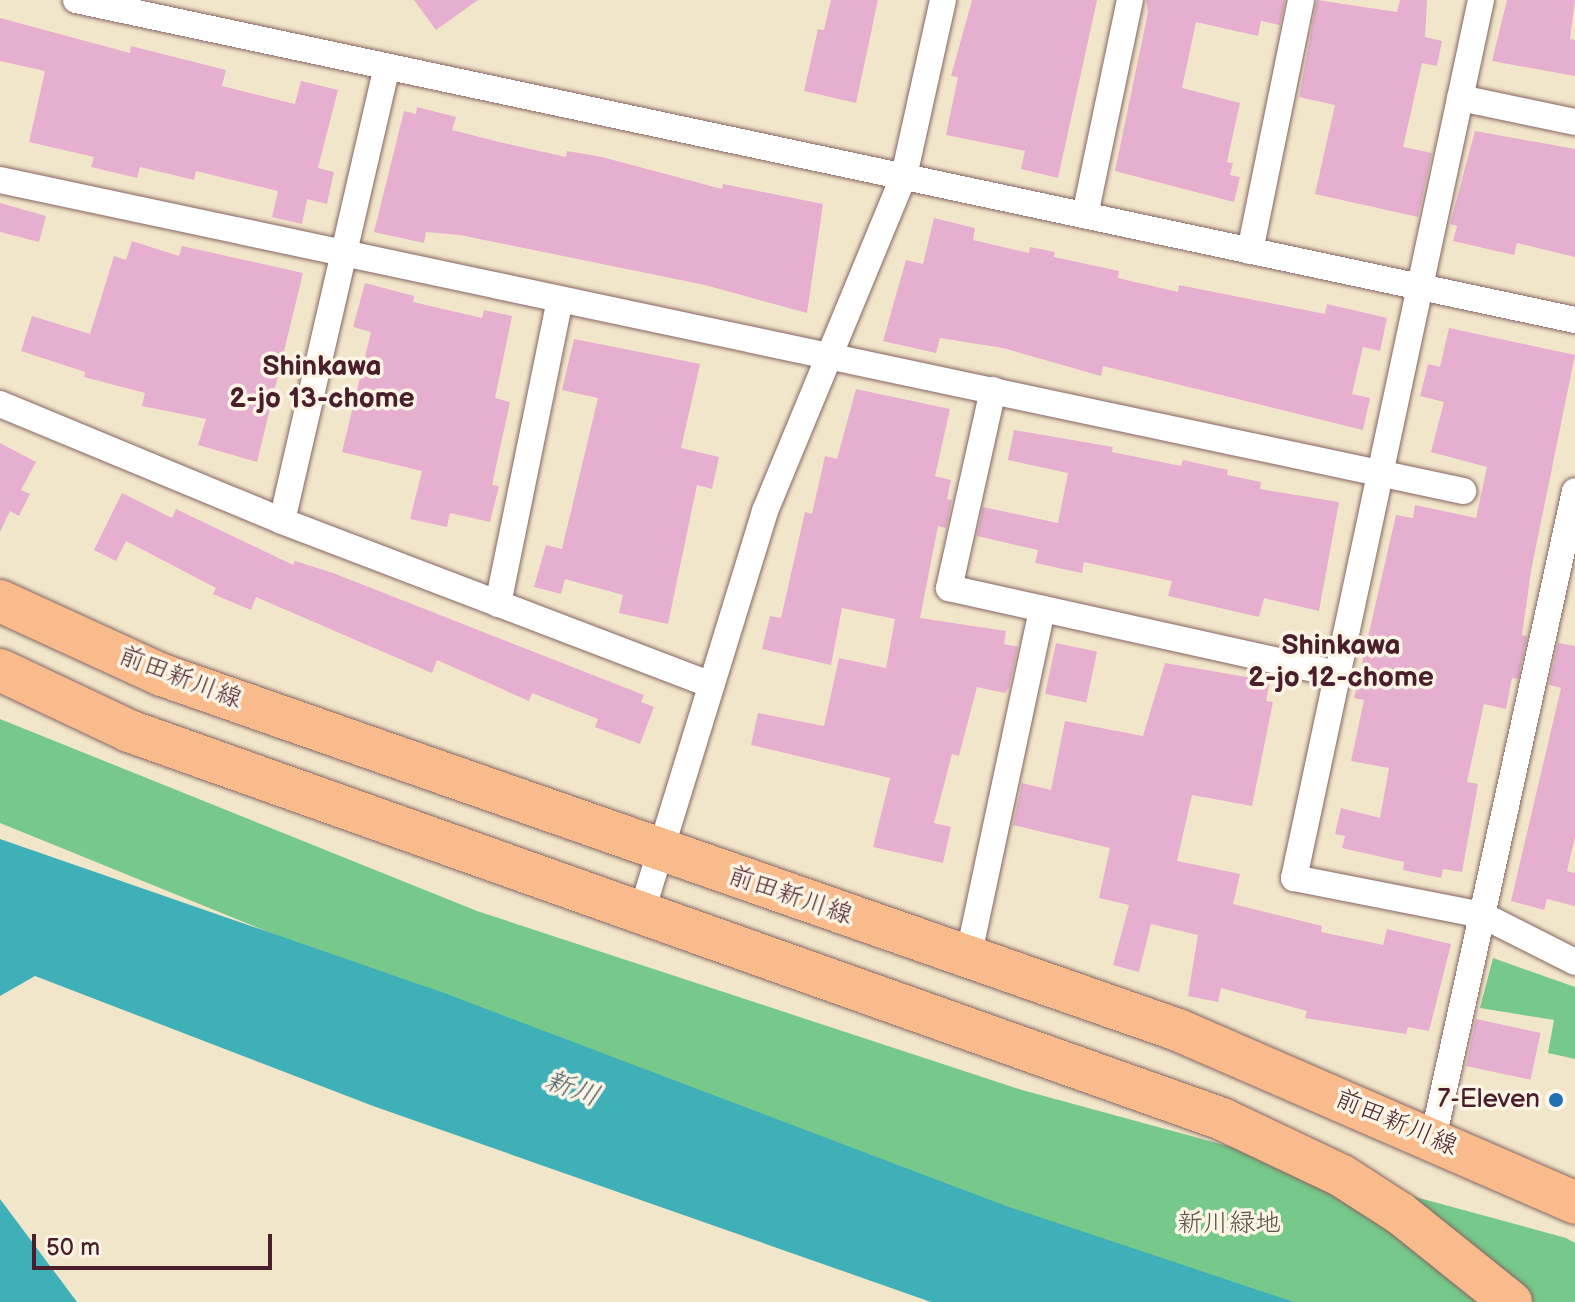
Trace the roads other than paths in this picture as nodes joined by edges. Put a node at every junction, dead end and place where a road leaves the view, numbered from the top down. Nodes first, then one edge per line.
1 (76, 0) edge
2 (943, 0) edge
3 (1130, 0) edge
4 (1301, 0) edge
5 (1481, 0) edge
6 (387, 67) junction
7 (1460, 98) junction
8 (1575, 122) edge
9 (904, 176) junction
10 (0, 180) edge
11 (1085, 215) junction
12 (1250, 251) junction
13 (346, 255) junction
14 (1423, 288) junction
15 (560, 299) junction
16 (1575, 320) edge
17 (829, 356) junction
18 (993, 390) junction
19 (0, 404) edge
20 (1380, 474) junction
21 (1463, 491) dead end
22 (1575, 491) edge
23 (282, 521) junction
24 (0, 601) edge
25 (498, 604) junction
26 (1042, 609) junction
27 (0, 670) edge
28 (1337, 674) junction
29 (711, 685) junction
30 (660, 851) junction
31 (642, 911) junction
32 (1482, 915) junction
33 (968, 958) junction
34 (1575, 962) edge
35 (1433, 1139) junction
36 (1575, 1203) edge
37 (1511, 1302) edge

1 - 6 street
2 - 9 street
3 - 11 street
4 - 12 street
5 - 7 street
6 - 9 street
6 - 13 street
7 - 8 street
7 - 14 street
9 - 11 street
9 - 17 street
10 - 13 street
11 - 12 street
12 - 14 street
13 - 15 street
13 - 23 street
14 - 16 street
14 - 20 street
15 - 17 street
15 - 25 street
17 - 18 street
17 - 29 street
18 - 20 street
18 - 26 street
19 - 23 street
20 - 21 street
20 - 28 street
22 - 32 street
23 - 25 street
24 - 30 main road, 前田新川線
25 - 29 street
26 - 28 street
26 - 33 street
27 - 31 main road
28 - 32 street
29 - 30 street
30 - 31 street
30 - 33 main road, 前田新川線
31 - 37 main road
32 - 34 street
32 - 35 street
33 - 35 main road, 前田新川線
35 - 36 main road, 前田新川線

